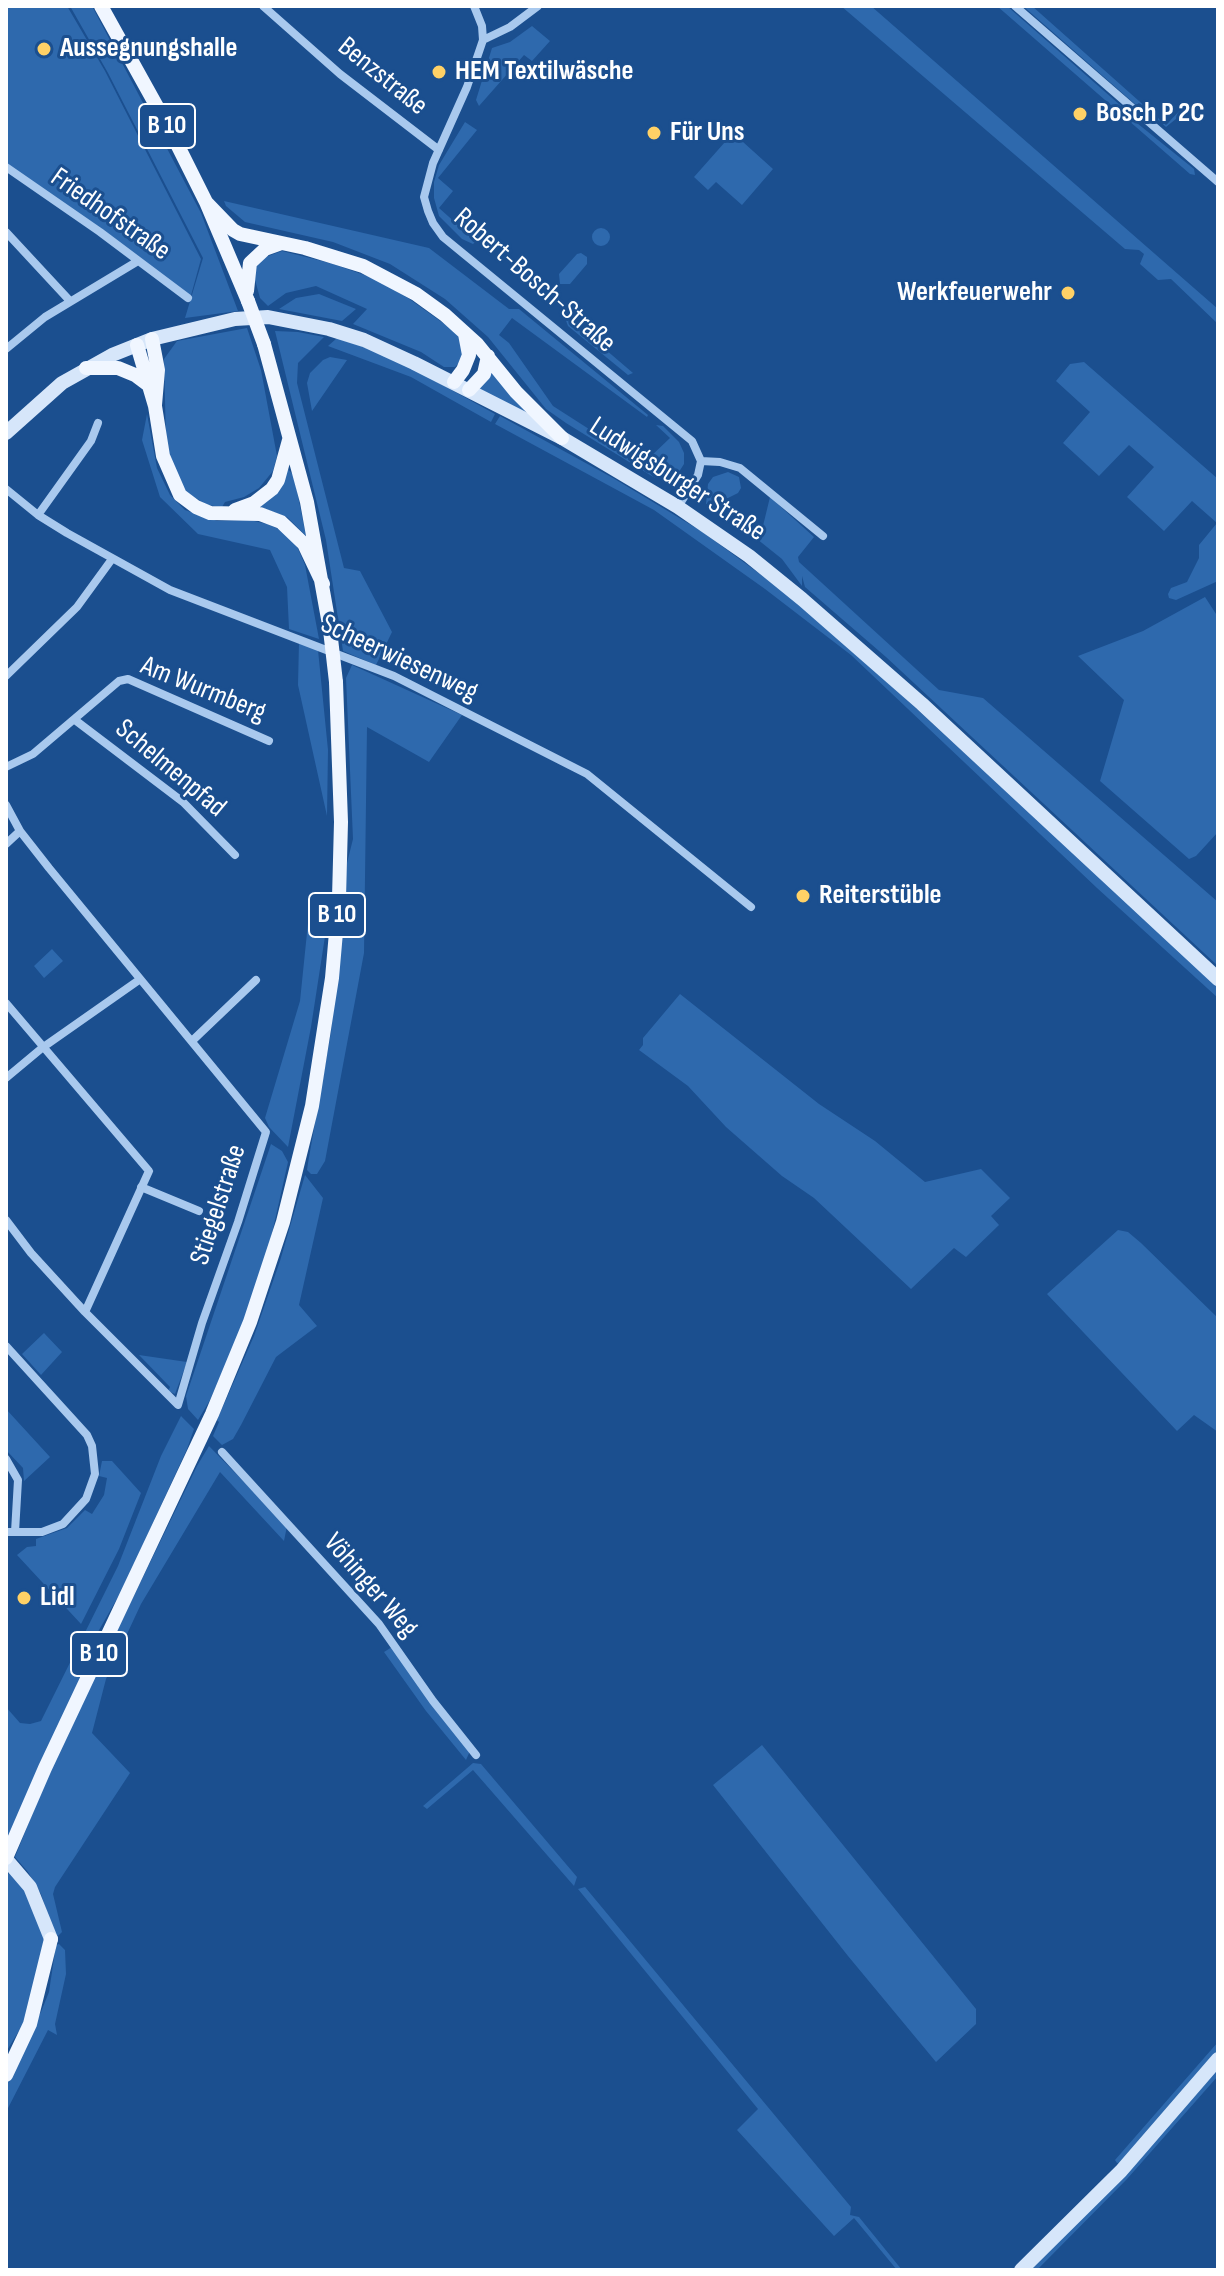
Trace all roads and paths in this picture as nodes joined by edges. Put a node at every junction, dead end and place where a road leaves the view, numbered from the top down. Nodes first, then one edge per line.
1 (101, 6) edge
2 (263, 6) edge
3 (474, 6) edge
4 (538, 6) edge
5 (1015, 6) edge
6 (483, 40) junction
7 (439, 150) junction
8 (6, 167) edge
9 (1218, 182) edge
10 (206, 202) junction
11 (6, 232) edge
12 (279, 244) junction
13 (138, 261) junction
14 (188, 298) dead end
15 (70, 301) junction
16 (248, 301) junction
17 (465, 334) junction
18 (152, 339) junction
19 (137, 345) junction
20 (6, 349) edge
21 (488, 356) junction
22 (86, 368) junction
23 (454, 382) junction
24 (147, 384) junction
25 (469, 390) junction
26 (155, 406) junction
27 (98, 423) dead end
28 (6, 433) edge
29 (290, 436) junction
30 (562, 438) junction
31 (701, 461) junction
32 (6, 489) edge
33 (678, 507) junction
34 (222, 513) junction
35 (38, 515) junction
36 (823, 536) dead end
37 (112, 559) junction
38 (323, 584) junction
39 (6, 676) edge
40 (75, 720) junction
41 (269, 741) dead end
42 (6, 767) edge
43 (6, 805) edge
44 (20, 831) junction
45 (6, 844) edge
46 (235, 855) dead end
47 (751, 907) dead end
48 (1218, 979) edge
49 (139, 980) junction
50 (256, 980) dead end
51 (6, 1003) edge
52 (192, 1041) junction
53 (42, 1048) junction
54 (6, 1078) edge
55 (141, 1187) junction
56 (199, 1211) dead end
57 (6, 1220) edge
58 (85, 1312) junction
59 (6, 1346) edge
60 (222, 1452) dead end
61 (6, 1459) edge
62 (10, 1532) edge
63 (476, 1755) dead end
64 (6, 1859) edge
65 (1218, 2059) edge
66 (6, 2075) edge
67 (1021, 2270) edge

1 - 10 main road, B 10
2 - 7 street, Benzstraße
3 - 6 street
4 - 6 street
5 - 9 street
6 - 7 street, Robert-Bosch-Straße
7 - 31 street, Robert-Bosch-Straße
8 - 13 street, Friedhofstraße
10 - 12 main road
10 - 16 main road, B 10
11 - 15 street
12 - 16 main road
12 - 17 main road
13 - 14 street, Friedhofstraße
13 - 15 street
15 - 20 street
16 - 29 main road, B 10, bridge
17 - 21 main road
17 - 23 main road
18 - 19 main road, Ludwigsburger Straße
18 - 23 main road, Ludwigsburger Straße
18 - 26 main road
19 - 22 main road, Ludwigsburger Straße
19 - 24 main road
21 - 25 main road
21 - 30 main road
22 - 24 main road
22 - 28 main road, Ludwigsburger Straße
23 - 25 main road, Ludwigsburger Straße
24 - 26 main road
25 - 30 main road, Ludwigsburger Straße
26 - 34 main road
27 - 35 street
29 - 34 main road
29 - 38 main road, B 10
30 - 33 main road, Ludwigsburger Straße
31 - 33 street
31 - 36 street
32 - 35 street, Scheerwiesenweg
33 - 48 main road, Ludwigsburger Straße
34 - 38 main road
35 - 37 street, Scheerwiesenweg
37 - 39 street
37 - 47 street, Scheerwiesenweg
38 - 64 main road, B 10, bridge
40 - 41 street, Am Wurmberg
40 - 42 street, Am Wurmberg
40 - 46 street, Schelmenpfad
43 - 44 street, Stiegelstraße
44 - 45 street
44 - 49 street, Stiegelstraße
49 - 52 street, Stiegelstraße
49 - 53 street
50 - 52 street
51 - 53 street
52 - 58 street, Stiegelstraße
53 - 54 street
53 - 55 street
55 - 56 street
55 - 58 street
57 - 58 street
59 - 62 street
60 - 63 street, Vöhinger Weg
61 - 62 street
64 - 66 main road
65 - 67 main road

